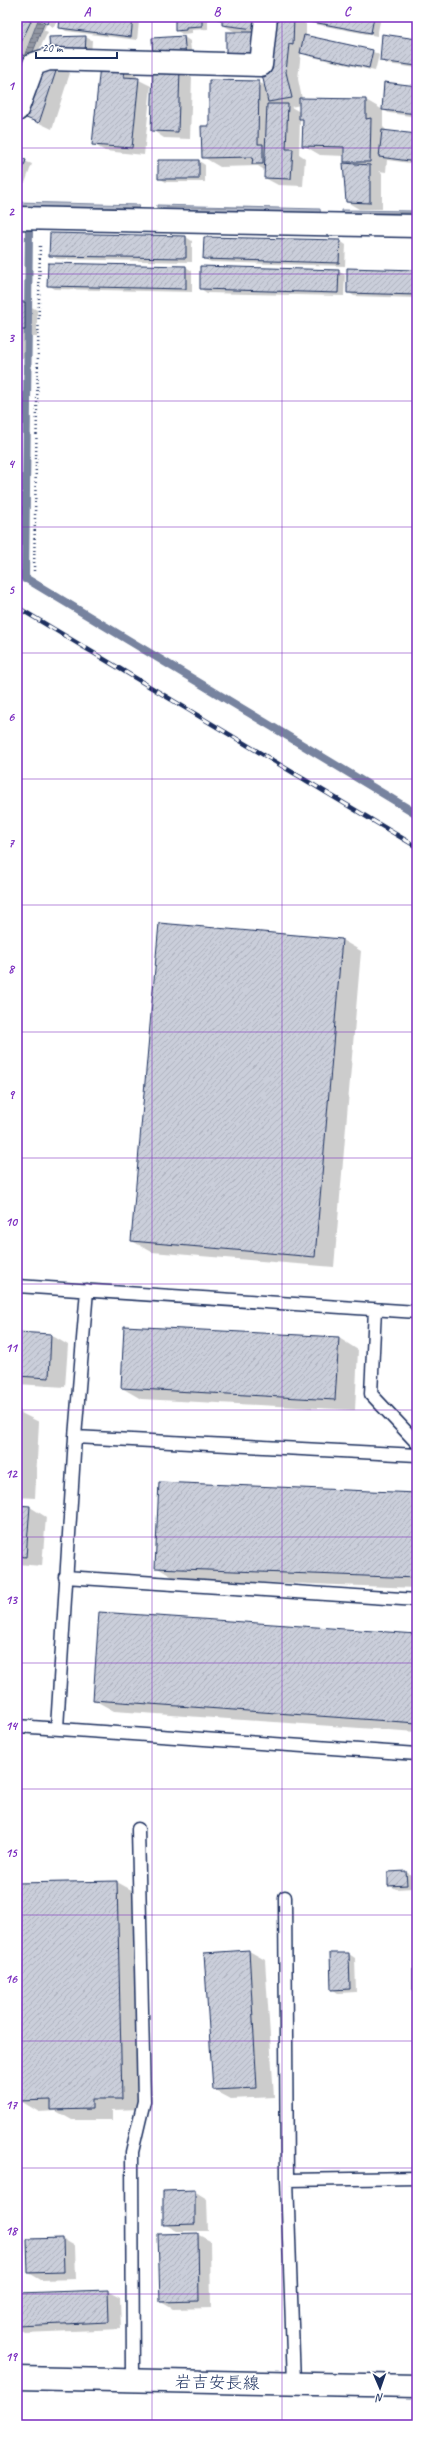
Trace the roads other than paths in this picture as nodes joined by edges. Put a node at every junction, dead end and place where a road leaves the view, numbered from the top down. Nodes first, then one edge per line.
1 (266, 17) edge
2 (19, 98) edge
3 (17, 218) edge
4 (417, 226) edge
5 (17, 1286) edge
6 (87, 1290) junction
7 (375, 1309) junction
8 (417, 1312) edge
9 (75, 1436) junction
10 (417, 1443) edge
11 (417, 1455) edge
12 (66, 1577) junction
13 (417, 1600) edge
14 (17, 1726) edge
15 (57, 1728) junction
16 (417, 1754) edge
17 (138, 1829) dead end
18 (285, 1897) dead end
19 (417, 2178) edge
20 (287, 2180) junction
21 (17, 2378) edge
22 (133, 2380) junction
23 (294, 2383) junction
24 (417, 2386) edge

1 - 2 street
3 - 4 street
5 - 6 lane
6 - 7 lane
6 - 9 lane
7 - 8 lane
7 - 10 lane
9 - 11 lane
9 - 12 lane
12 - 13 lane
12 - 15 lane
14 - 15 lane
15 - 16 lane
17 - 22 lane
18 - 20 lane
19 - 20 lane
20 - 23 lane
21 - 22 street, 岩吉安長線
22 - 23 street, 岩吉安長線
23 - 24 street, 岩吉安長線

